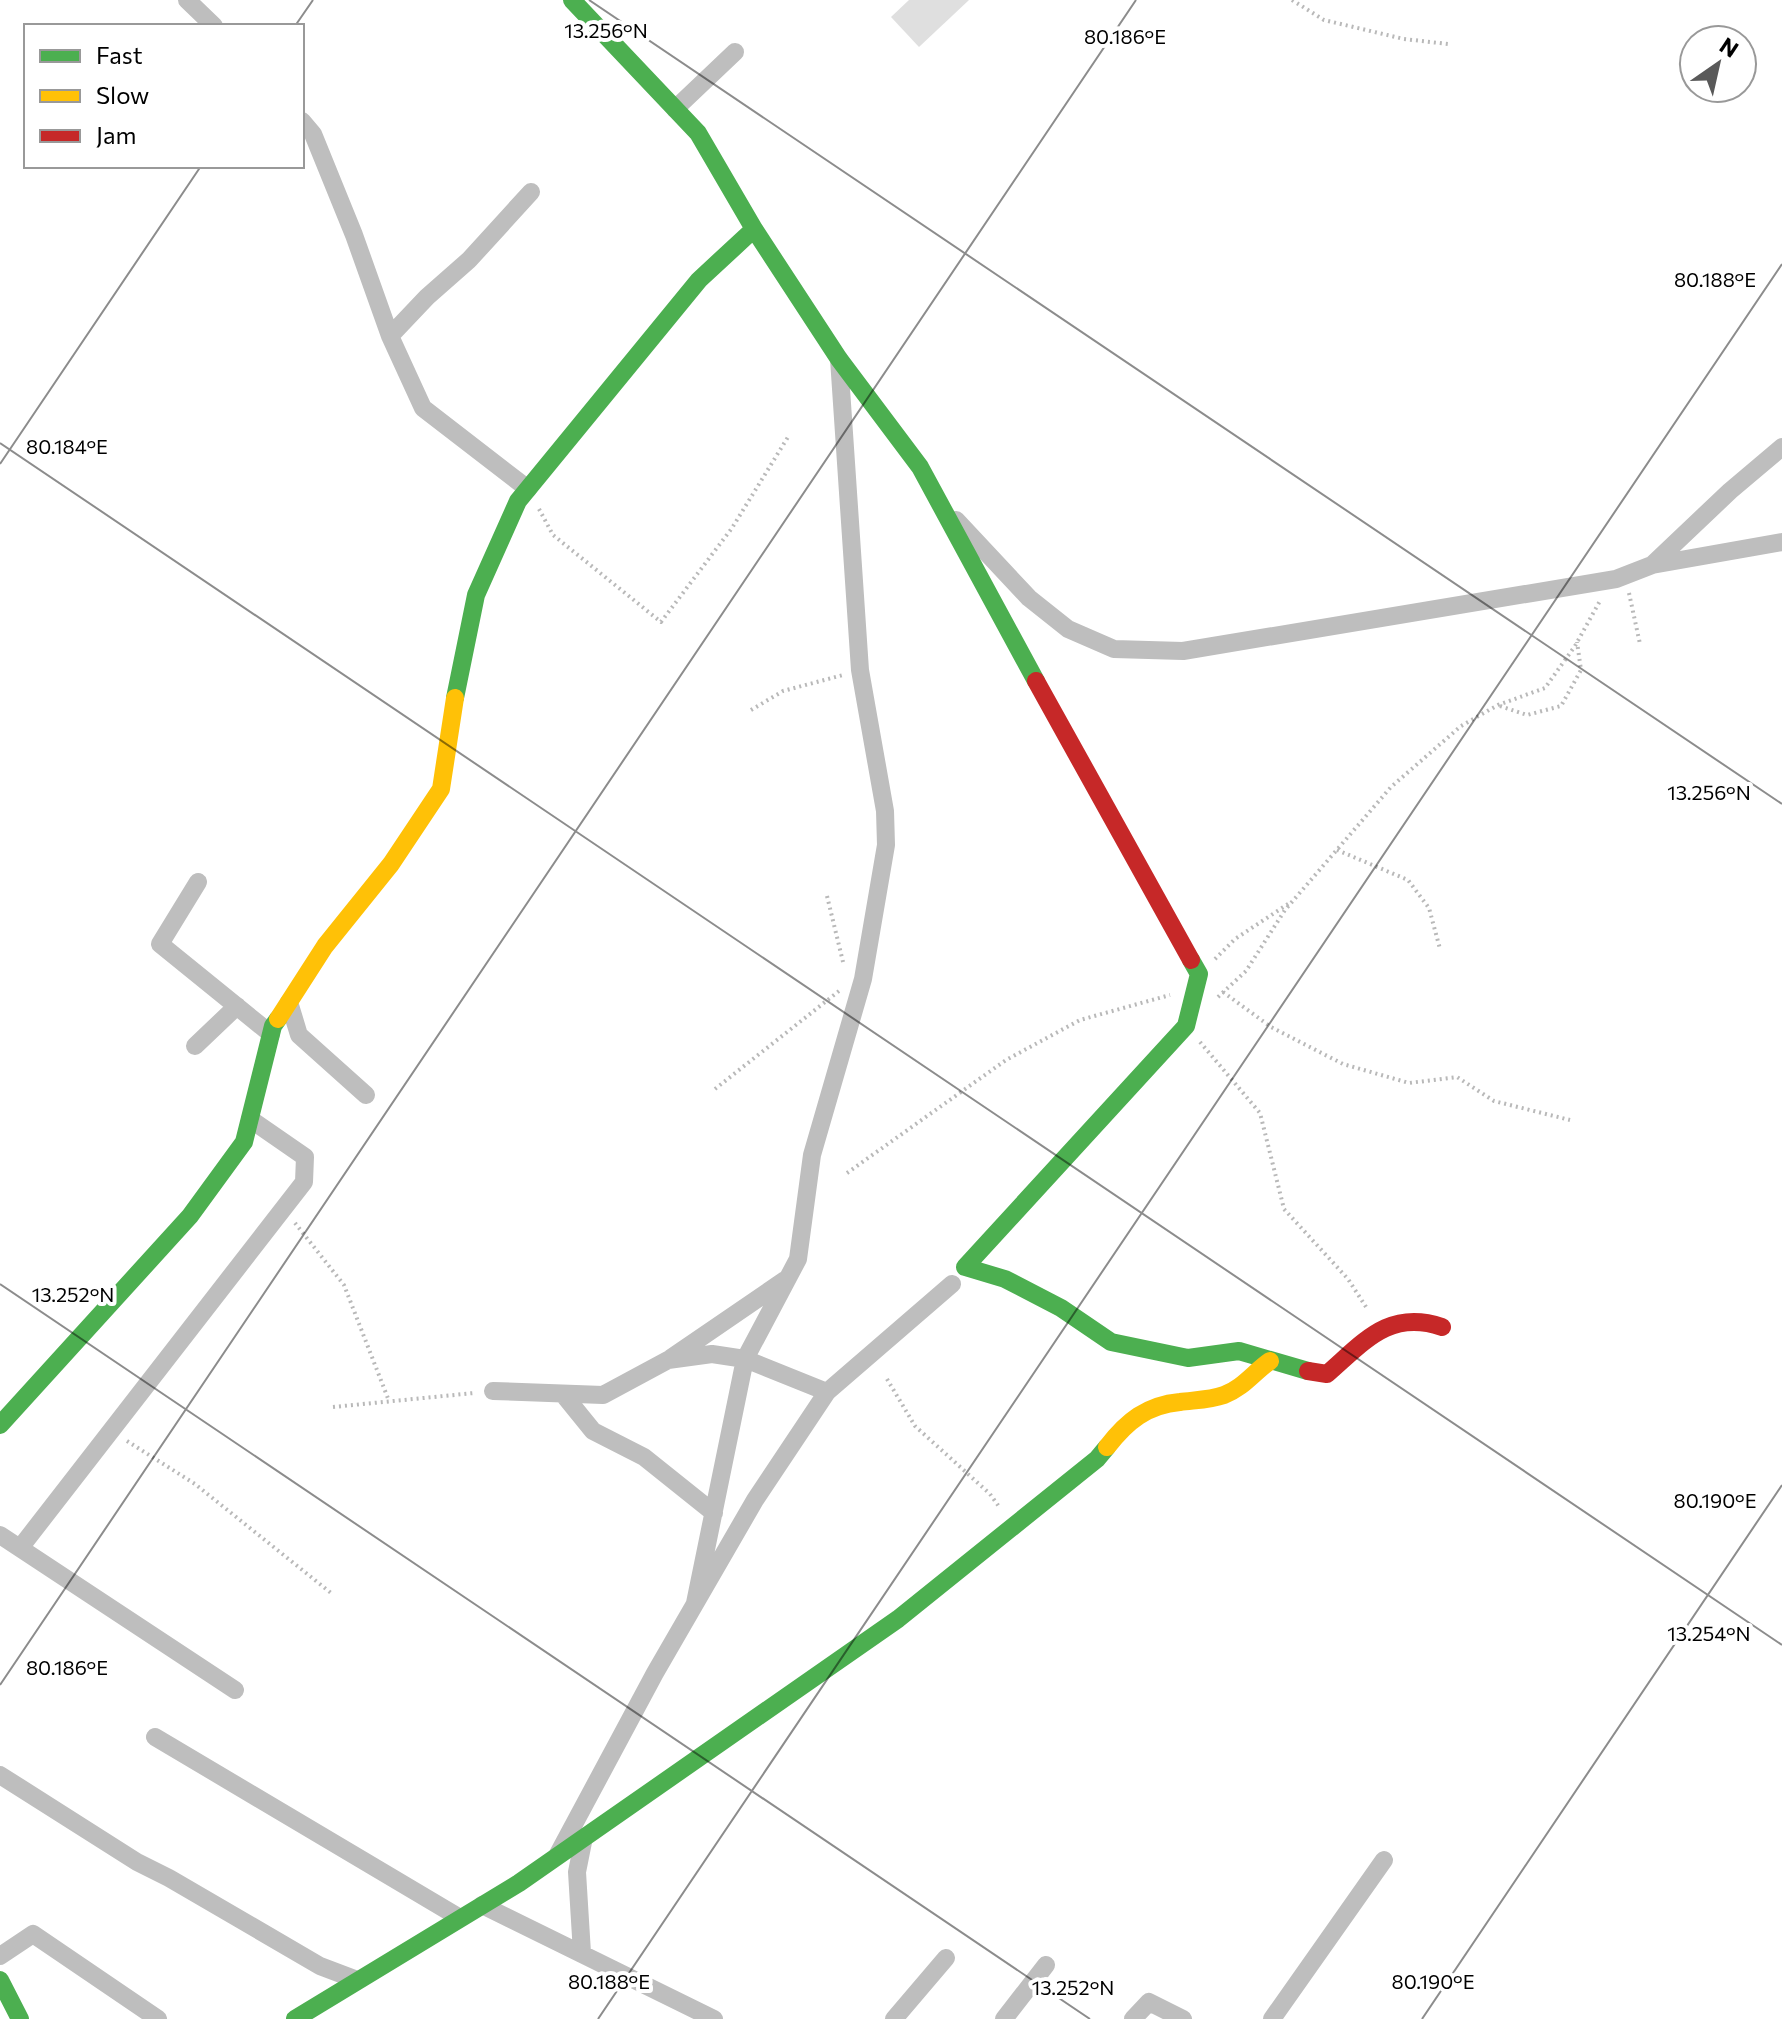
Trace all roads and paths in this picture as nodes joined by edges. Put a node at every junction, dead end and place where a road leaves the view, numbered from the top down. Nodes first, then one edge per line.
1 (187, 0) edge
2 (572, 0) edge
3 (1292, 0) edge
4 (212, 24) edge
5 (1448, 44) dead end
6 (735, 52) dead end
7 (675, 109) junction
8 (304, 123) edge
9 (531, 192) dead end
10 (754, 229) junction
11 (390, 336) junction
12 (839, 359) junction
13 (788, 437) dead end
14 (1782, 447) edge
15 (528, 489) junction
16 (937, 498) junction
17 (1782, 542) edge
18 (1652, 565) junction
19 (1618, 577) junction
20 (1577, 642) junction
21 (1640, 644) dead end
22 (860, 670) junction
23 (1498, 705) junction
24 (751, 710) dead end
25 (1337, 850) junction
26 (198, 882) dead end
27 (827, 896) dead end
28 (1295, 898) junction
29 (1440, 949) dead end
30 (854, 971) junction
31 (1197, 981) junction
32 (1223, 992) junction
33 (1214, 1000) dead end
34 (289, 1002) junction
35 (237, 1006) junction
36 (1186, 1026) junction
37 (271, 1034) junction
38 (195, 1046) dead end
39 (715, 1089) dead end
40 (366, 1095) dead end
41 (250, 1119) junction
42 (1570, 1120) dead end
43 (847, 1173) dead end
44 (283, 1208) junction
45 (787, 1278) junction
46 (952, 1284) dead end
47 (1442, 1327) dead end
48 (1380, 1329) junction
49 (745, 1359) junction
50 (668, 1360) junction
51 (1270, 1361) junction
52 (887, 1379) dead end
53 (493, 1391) joint
54 (827, 1392) junction
55 (563, 1394) junction
56 (389, 1401) junction
57 (333, 1407) dead end
58 (0, 1425) edge
59 (111, 1432) junction
60 (714, 1513) junction
61 (1012, 1527) junction
62 (0, 1535) edge
63 (20, 1548) junction
64 (331, 1593) dead end
65 (695, 1603) junction
66 (235, 1690) dead end
67 (155, 1737) dead end
68 (0, 1775) edge
69 (584, 1837) junction
70 (557, 1856) junction
71 (1384, 1860) dead end
72 (482, 1905) junction
73 (460, 1918) junction
74 (582, 1953) junction
75 (0, 1956) edge
76 (946, 1958) dead end
77 (1046, 1965) dead end
78 (357, 1980) junction
79 (1, 1985) edge
80 (20, 2019) edge
81 (158, 2019) edge
82 (295, 2019) edge
83 (714, 2019) edge
84 (894, 2019) edge
85 (1004, 2019) edge
86 (1133, 2019) edge
87 (1183, 2019) edge
88 (1272, 2019) edge

1 - 4 street
2 - 7 street
3 - 5 path
6 - 7 street
7 - 10 street
8 - 11 street
9 - 11 street
10 - 12 street
10 - 15 street
11 - 15 street
12 - 16 street
12 - 22 street
13 - 15 path
14 - 18 street
15 - 34 street
16 - 19 street
16 - 31 street
17 - 18 street
18 - 19 street
19 - 20 path
19 - 21 path
20 - 23 path
20 - 23 path
22 - 24 path
22 - 30 street
23 - 25 path
25 - 28 path
25 - 29 path
26 - 35 street
27 - 30 path
28 - 31 path
28 - 32 path
30 - 39 path
30 - 45 street
31 - 36 street
31 - 43 path
32 - 33 path
32 - 42 path
34 - 37 street
34 - 40 street
35 - 37 street
35 - 38 street
36 - 48 path
36 - 51 street
37 - 41 street
41 - 44 street
41 - 58 street
44 - 56 path
44 - 59 street
45 - 49 street
45 - 50 street
46 - 54 street
47 - 48 street
48 - 51 street
49 - 50 street
49 - 54 street
49 - 60 street
50 - 55 street
51 - 61 street
52 - 61 path
53 - 55 street
53 - 56 path
54 - 65 street
55 - 60 street
56 - 57 path
59 - 63 street
59 - 64 path
60 - 65 street
61 - 69 street
62 - 63 street
63 - 66 street
65 - 70 street
67 - 73 street
68 - 78 street
69 - 70 street
69 - 74 street
70 - 72 street
71 - 88 street
72 - 73 street
72 - 74 street
73 - 78 street
74 - 83 street
75 - 81 street
76 - 84 street
77 - 85 street
78 - 82 street
79 - 80 street
86 - 87 street

